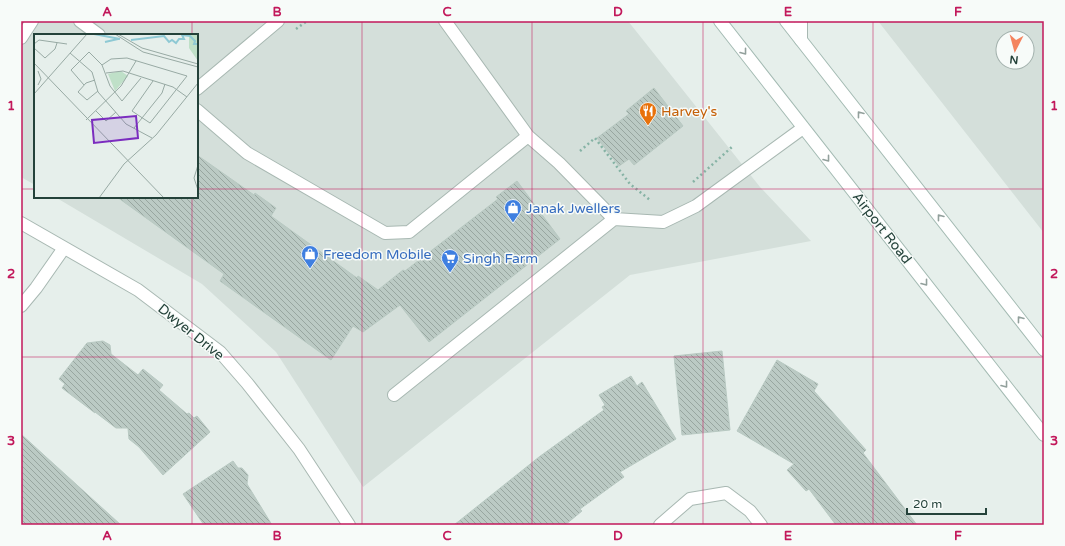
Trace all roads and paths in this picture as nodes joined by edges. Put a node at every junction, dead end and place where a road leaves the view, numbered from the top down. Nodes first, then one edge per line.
1 (32, 21) edge
2 (80, 21) edge
3 (278, 21) edge
4 (445, 21) edge
5 (720, 21) edge
6 (786, 21) edge
7 (802, 21) edge
8 (98, 34) edge
9 (21, 38) edge
10 (801, 40) junction
11 (198, 88) edge
12 (198, 111) edge
13 (803, 128) junction
14 (528, 136) junction
15 (733, 146) dead end
16 (580, 151) dead end
17 (692, 182) dead end
18 (653, 203) dead end
19 (614, 219) junction
20 (21, 223) edge
21 (64, 248) junction
22 (21, 306) edge
23 (1044, 350) edge
24 (394, 396) dead end
25 (1044, 435) edge
26 (349, 525) edge
27 (660, 525) edge
28 (761, 525) edge

1 - 9 main road
2 - 8 main road
3 - 11 main road
4 - 14 main road
5 -> 13 main road, Airport Road
6 - 10 main road
7 - 10 main road
23 -> 10 main road
12 - 14 main road
13 - 19 main road
13 -> 25 main road, Airport Road
14 - 19 main road
15 - 17 path
16 - 18 path
19 - 24 main road
20 - 21 main road, Dwyer Drive
21 - 22 main road
21 - 26 main road, Dwyer Drive
27 - 28 main road

